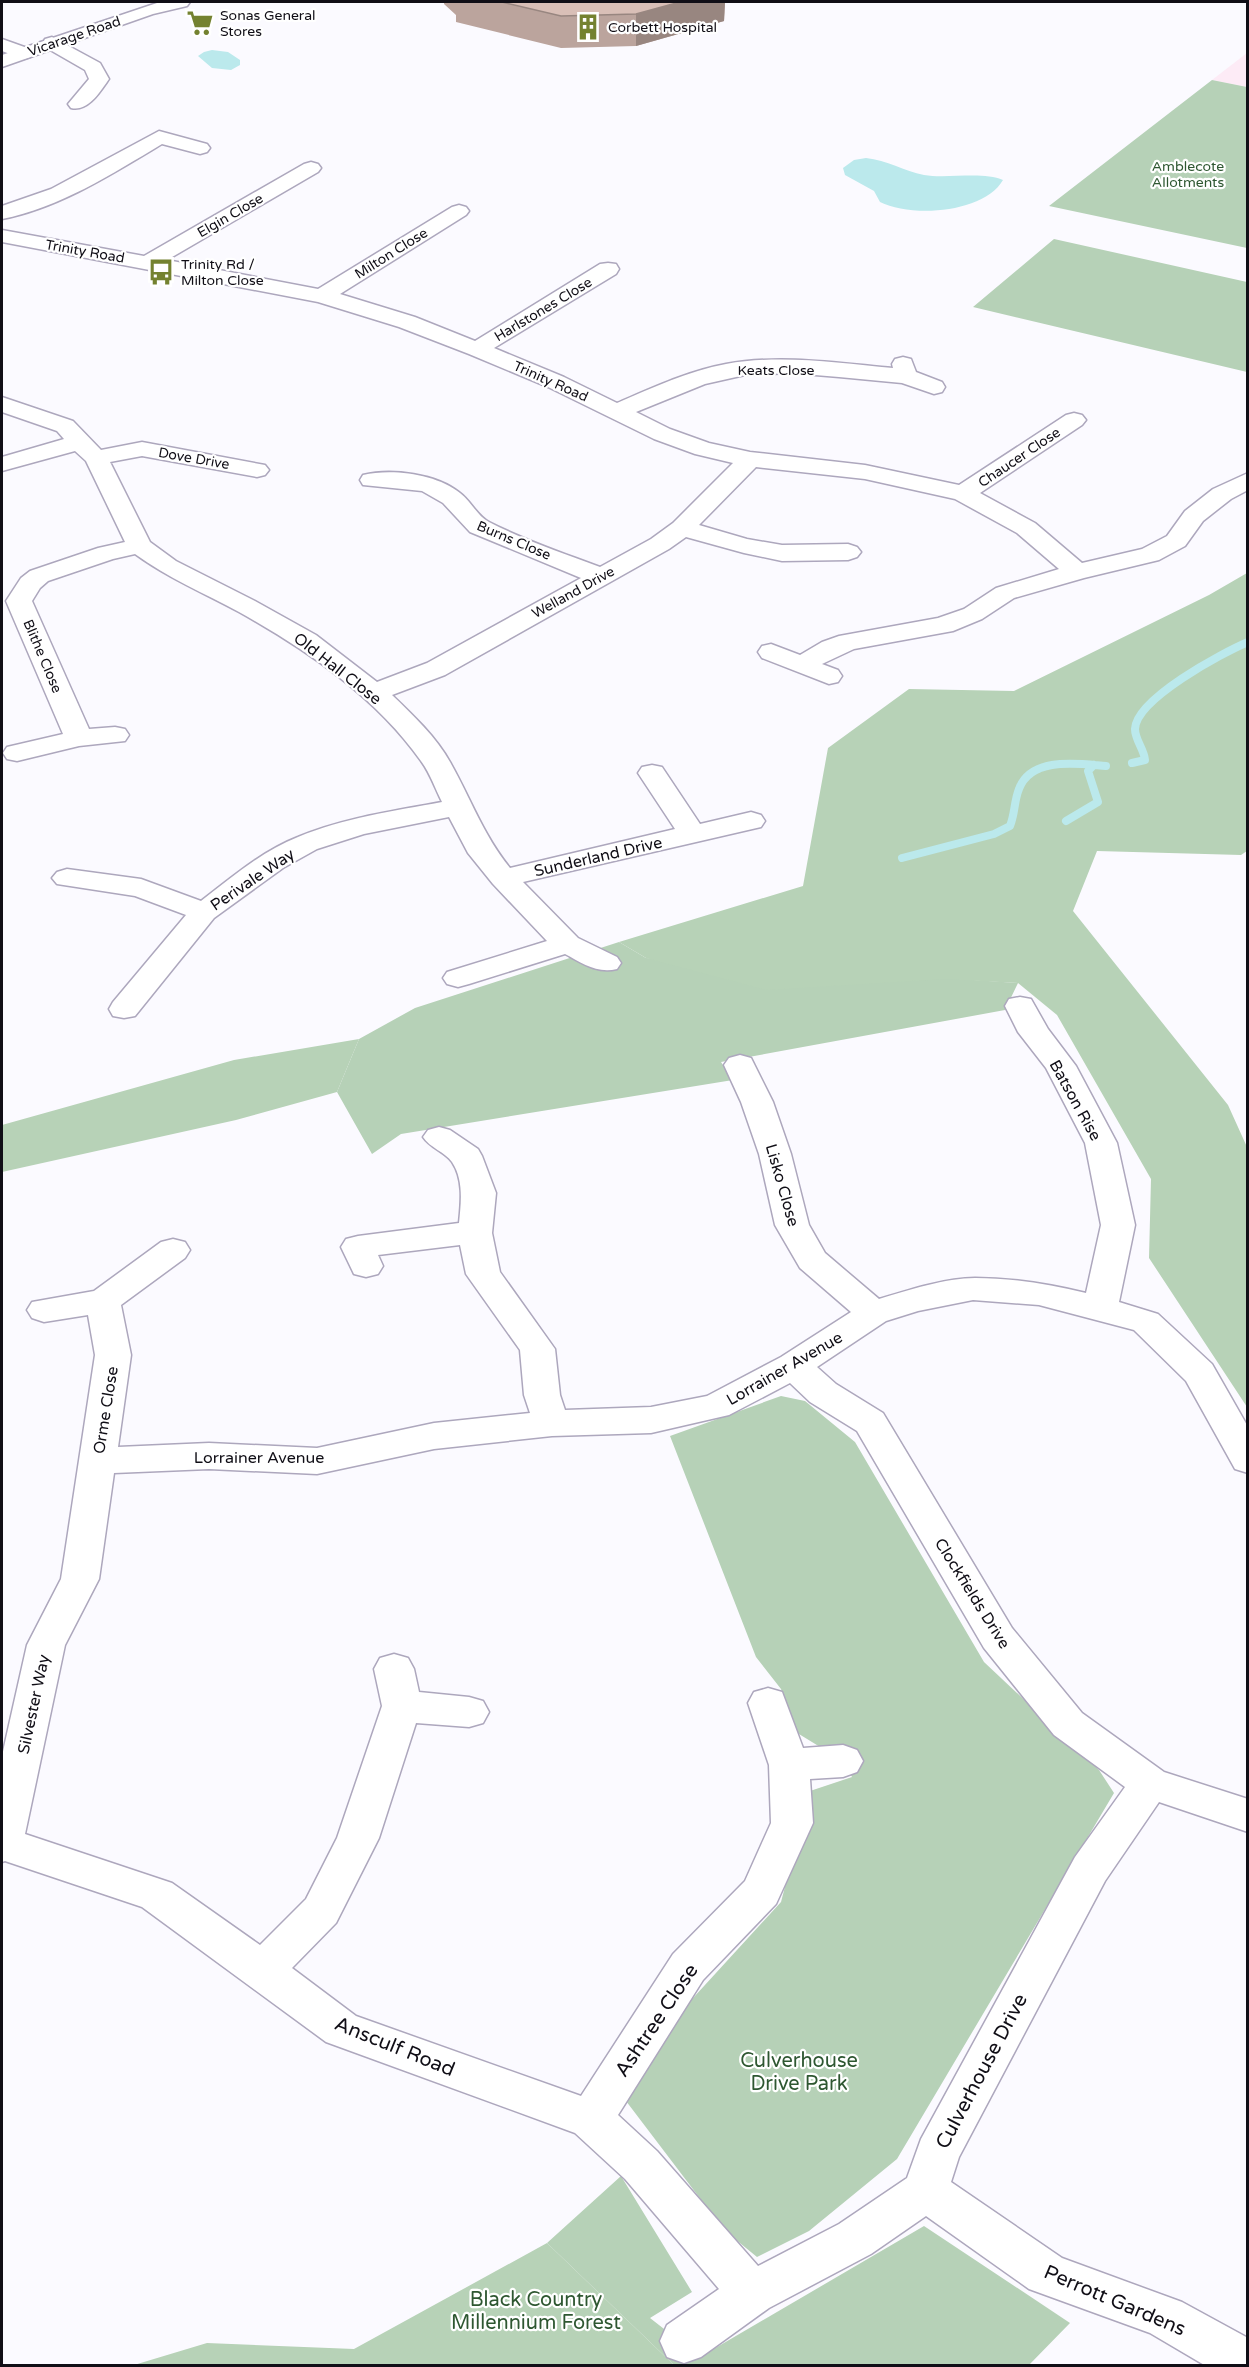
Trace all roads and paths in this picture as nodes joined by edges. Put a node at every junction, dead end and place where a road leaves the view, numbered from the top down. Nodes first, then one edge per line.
1 (181, 2) edge
2 (52, 44) junction
3 (2, 45) edge
4 (23, 53) junction
5 (2, 61) edge
6 (78, 104) dead end
7 (200, 148) dead end
8 (311, 168) dead end
9 (459, 211) dead end
10 (2, 213) edge
11 (2, 236) edge
12 (149, 262) junction
13 (608, 269) dead end
14 (322, 296) junction
15 (477, 350) junction
16 (934, 387) dead end
17 (2, 404) edge
18 (617, 412) junction
19 (1074, 417) dead end
20 (88, 450) junction
21 (415, 456) dead end
22 (750, 459) junction
23 (2, 464) edge
24 (1225, 465) dead end
25 (258, 470) dead end
26 (1248, 479) edge
27 (372, 480) dead end
28 (404, 480) junction
29 (963, 494) junction
30 (682, 528) junction
31 (140, 546) junction
32 (848, 552) dead end
33 (1077, 572) junction
34 (601, 577) junction
35 (771, 652) dead end
36 (801, 665) junction
37 (829, 676) dead end
38 (374, 693) junction
39 (115, 735) dead end
40 (79, 738) junction
41 (17, 753) dead end
42 (652, 773) dead end
43 (457, 807) junction
44 (751, 821) dead end
45 (693, 834) junction
46 (67, 878) dead end
47 (503, 878) junction
48 (204, 912) junction
49 (567, 944) junction
50 (606, 963) dead end
51 (459, 978) dead end
52 (1020, 1006) dead end
53 (124, 1009) dead end
54 (740, 1065) dead end
55 (439, 1137) dead end
56 (475, 1233) junction
57 (173, 1250) dead end
58 (366, 1266) dead end
59 (103, 1301) junction
60 (1100, 1308) junction
61 (45, 1310) dead end
62 (874, 1314) junction
63 (793, 1366) junction
64 (552, 1423) junction
65 (1248, 1460) edge
66 (97, 1461) junction
67 (768, 1703) dead end
68 (469, 1712) dead end
69 (843, 1761) dead end
70 (789, 1765) junction
71 (1150, 1783) junction
72 (1248, 1816) edge
73 (2, 1844) edge
74 (263, 1970) junction
75 (591, 2119) junction
76 (926, 2190) junction
77 (752, 2293) junction
78 (684, 2341) dead end
79 (1248, 2364) edge

1 - 2 street, Vicarage Road
2 - 4 street, Vicarage Road
2 - 6 street
3 - 4 street
4 - 5 street, Vicarage Road
7 - 10 street
8 - 12 street, Elgin Close
9 - 14 street, Milton Close
11 - 12 street, Trinity Road
12 - 14 street, Trinity Road
13 - 15 street, Harlstones Close
14 - 15 street, Trinity Road
15 - 18 street, Trinity Road
16 - 18 street, Keats Close
17 - 20 street, Old Hall Close
18 - 22 street, Trinity Road
19 - 29 street, Chaucer Close
20 - 23 street, Dove Drive
20 - 25 street, Dove Drive
20 - 31 street, Old Hall Close
21 - 28 street
22 - 29 street, Trinity Road
22 - 30 street, Welland Drive
24 - 26 street
26 - 33 street
27 - 28 street, Burns Close
28 - 34 street, Burns Close
29 - 33 street, Trinity Road
30 - 32 street
30 - 34 street, Welland Drive
31 - 38 street, Old Hall Close
31 - 40 street, Blithe Close
33 - 36 street
34 - 38 street, Welland Drive
35 - 36 street
36 - 37 street
38 - 43 street, Old Hall Close
39 - 40 street
40 - 41 street
42 - 45 street
43 - 47 street, Old Hall Close
43 - 48 street, Perivale Way
44 - 45 street, Sunderland Drive
45 - 47 street, Sunderland Drive
46 - 48 street
47 - 49 street, Old Hall Close
48 - 53 street, Perivale Way
49 - 50 street, Old Hall Close
49 - 51 street
52 - 60 street, Batson Rise
54 - 62 street, Lisko Close
55 - 56 street
56 - 58 street
56 - 64 street
57 - 59 street
59 - 61 street
59 - 66 street, Orme Close
60 - 62 street, Lorrainer Avenue
60 - 65 street, Lorrainer Avenue
62 - 63 street, Lorrainer Avenue
63 - 64 street, Lorrainer Avenue
63 - 71 street, Clockfields Drive
64 - 66 street, Lorrainer Avenue
66 - 73 street, Silvester Way
67 - 70 street, Ashtree Close
68 - 74 street
69 - 70 street
70 - 75 street, Ashtree Close
71 - 72 street, Clockfields Drive
71 - 76 street, Culverhouse Drive
73 - 74 street, Ansculf Road
74 - 75 street, Ansculf Road
75 - 77 street, Ansculf Road
76 - 77 street
76 - 79 street, Perrott Gardens
77 - 78 street

